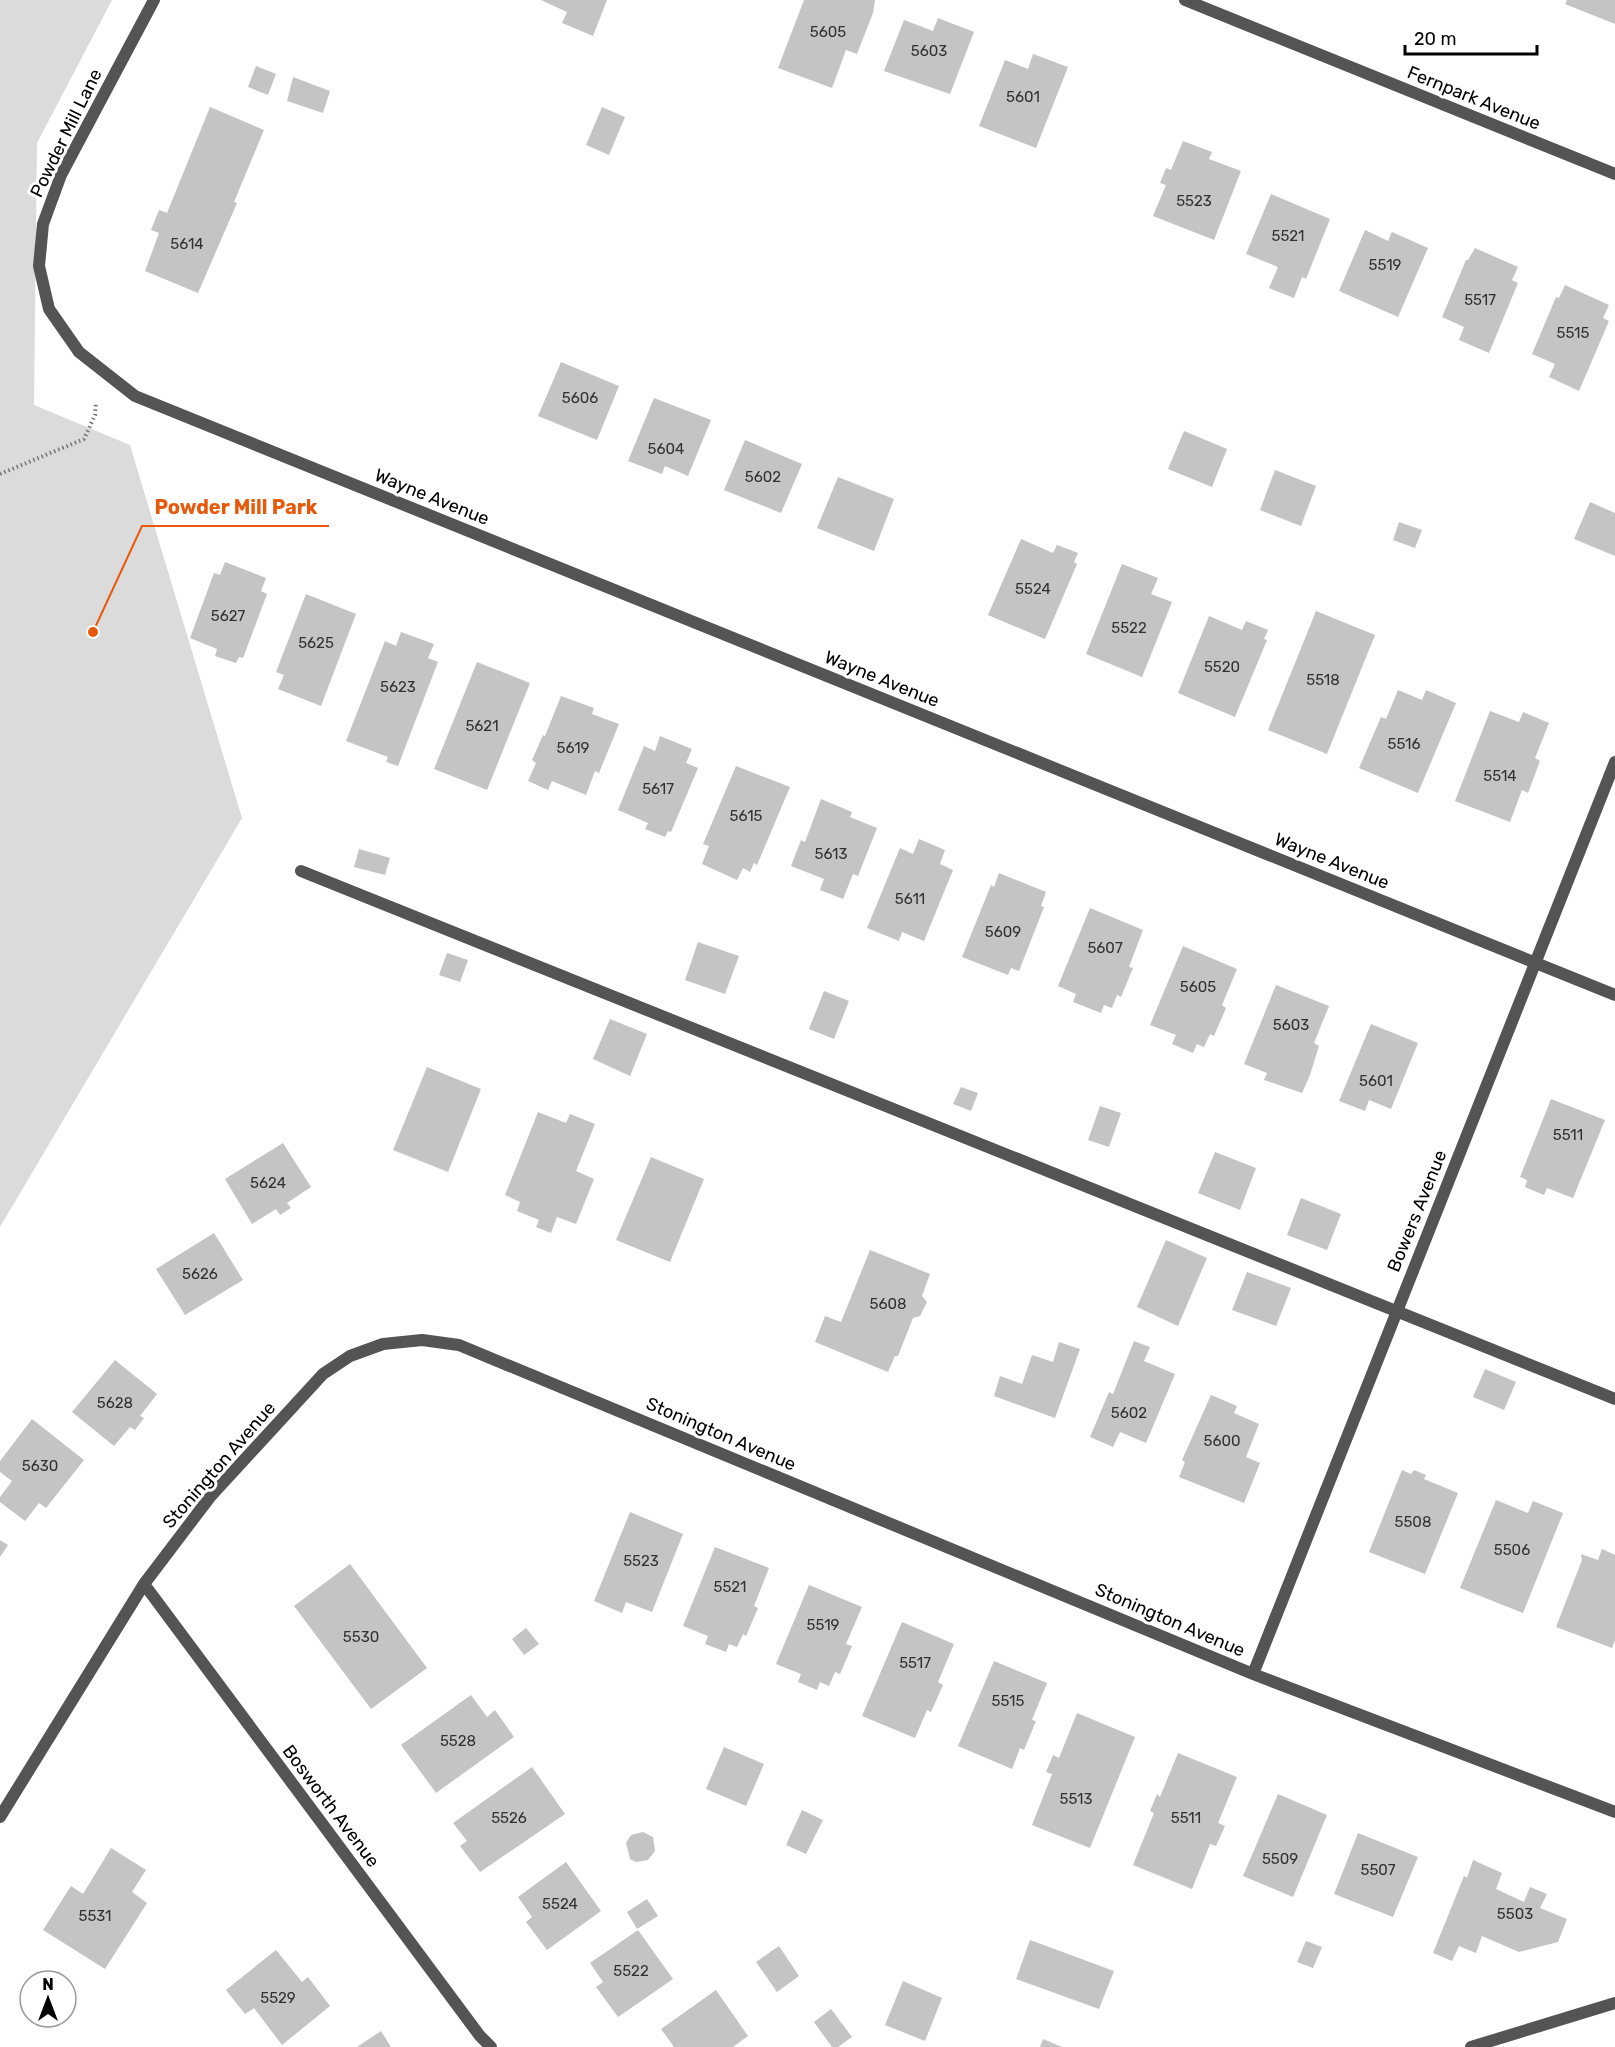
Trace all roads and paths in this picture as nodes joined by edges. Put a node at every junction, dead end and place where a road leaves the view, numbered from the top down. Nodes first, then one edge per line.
1 (154, 0) edge
2 (1185, 0) edge
3 (1615, 174) edge
4 (100, 368) junction
5 (135, 396) joint
6 (0, 474) edge
7 (1615, 762) edge
8 (301, 871) dead end
9 (1535, 963) junction
10 (1615, 995) edge
11 (1397, 1312) junction
12 (1615, 1399) edge
13 (144, 1584) junction
14 (1253, 1674) junction
15 (1615, 1812) edge
16 (0, 1817) edge
17 (1615, 2003) edge
18 (491, 2047) edge
19 (1471, 2047) edge

1 - 4 street, Powder Mill Lane
2 - 3 street, Fernpark Avenue
4 - 5 street, Powder Mill Lane
4 - 6 path
5 - 9 street, Wayne Avenue
7 - 9 street, Bowers Avenue
8 - 11 street
9 - 10 street, Wayne Avenue
9 - 11 street, Bowers Avenue
11 - 12 street
11 - 14 street, Bowers Avenue
13 - 14 street, Stonington Avenue
13 - 16 street, Stonington Avenue
13 - 18 street, Bosworth Avenue
14 - 15 street, Stonington Avenue
17 - 19 street

